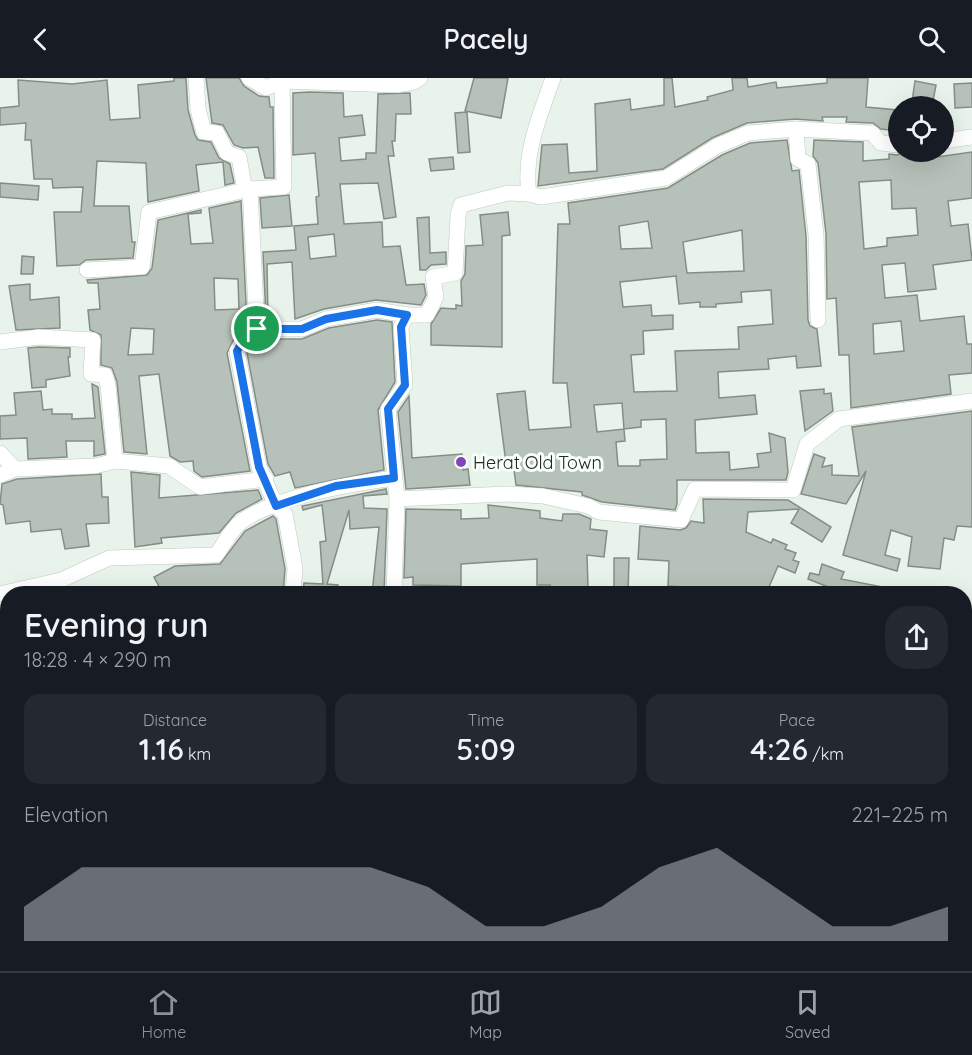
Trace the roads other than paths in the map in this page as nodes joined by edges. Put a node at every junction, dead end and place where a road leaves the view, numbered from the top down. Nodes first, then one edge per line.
1 (196, 78) edge
2 (249, 78) edge
3 (420, 78) edge
4 (554, 78) edge
5 (282, 81) junction
6 (796, 129) junction
7 (972, 137) edge
8 (954, 140) edge
9 (888, 143) edge
10 (250, 189) junction
11 (529, 194) junction
12 (87, 270) dead end
13 (407, 315) junction
14 (818, 320) dead end
15 (257, 329) junction
16 (0, 342) edge
17 (972, 401) edge
18 (0, 453) edge
19 (115, 461) junction
20 (15, 469) junction
21 (0, 475) edge
22 (394, 478) junction
23 (266, 479) junction
24 (397, 499) junction
25 (276, 506) junction
26 (35, 586) edge
27 (294, 586) edge
28 (394, 586) edge

1 - 10 street
2 - 5 street
3 - 5 street
4 - 11 street
5 - 10 street
6 - 9 street
6 - 11 street
6 - 14 street
7 - 8 street
10 - 12 street
10 - 15 street
11 - 13 street
13 - 15 street
13 - 22 street
15 - 23 street
16 - 19 street
17 - 24 street
18 - 20 street
19 - 20 street
19 - 23 street
20 - 21 street
22 - 24 street
22 - 25 street
23 - 25 street
24 - 28 street
25 - 26 street
25 - 27 street

